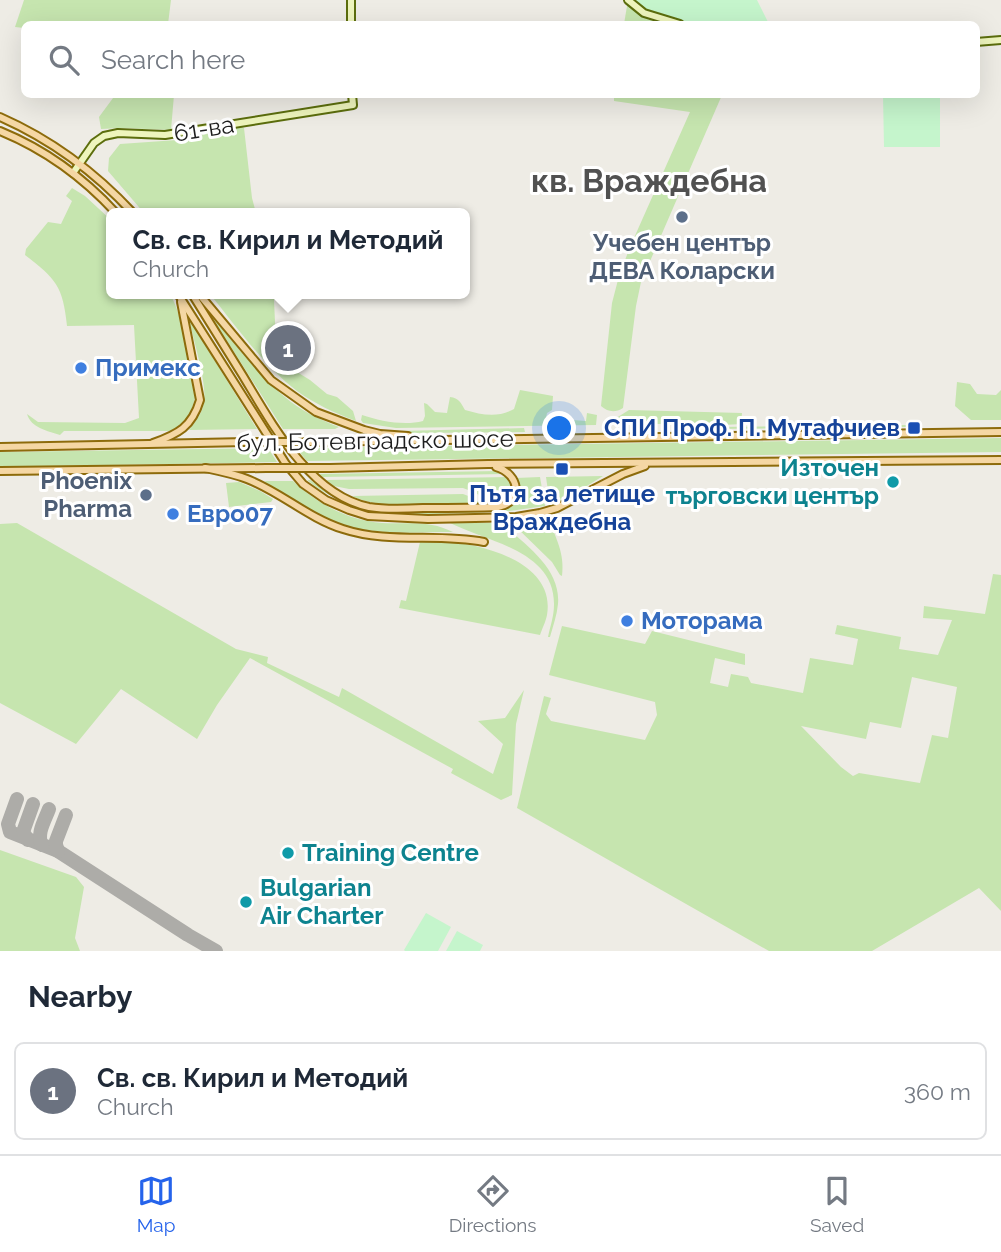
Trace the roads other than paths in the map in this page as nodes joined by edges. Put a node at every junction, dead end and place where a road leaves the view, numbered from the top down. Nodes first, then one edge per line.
1 (351, 0) edge
2 (628, 0) edge
3 (351, 21) edge
4 (670, 21) edge
5 (1001, 40) edge
6 (980, 42) edge
7 (352, 98) edge
8 (0, 117) edge
9 (0, 131) edge
10 (79, 165) junction
11 (72, 173) junction
12 (110, 208) edge
13 (128, 208) edge
14 (180, 299) edge
15 (182, 299) edge
16 (195, 299) edge
17 (203, 299) edge
18 (1001, 432) edge
19 (484, 439) junction
20 (148, 445) junction
21 (0, 447) edge
22 (1001, 460) edge
23 (488, 464) junction
24 (650, 464) junction
25 (205, 468) junction
26 (0, 471) edge
27 (484, 542) dead end

1 - 3 street
2 - 4 street
5 - 6 street
7 - 10 street, 61-ва
8 - 10 main road
9 - 11 main road
10 - 11 street, 61-ва
10 - 13 main road
11 - 12 main road
14 - 20 main road
15 - 24 main road
16 - 23 main road
17 - 19 main road
18 - 19 main road, бул. Ботевградско шосе
19 - 20 main road, бул. Ботевградско шосе, bridge
20 - 21 main road, бул. Ботевградско шосе
22 - 24 main road, бул. Ботевградско шосе
23 - 24 main road, бул. Ботевградско шосе
23 - 25 main road, бул. Ботевградско шосе, bridge
25 - 26 main road, бул. Ботевградско шосе
25 - 27 main road

